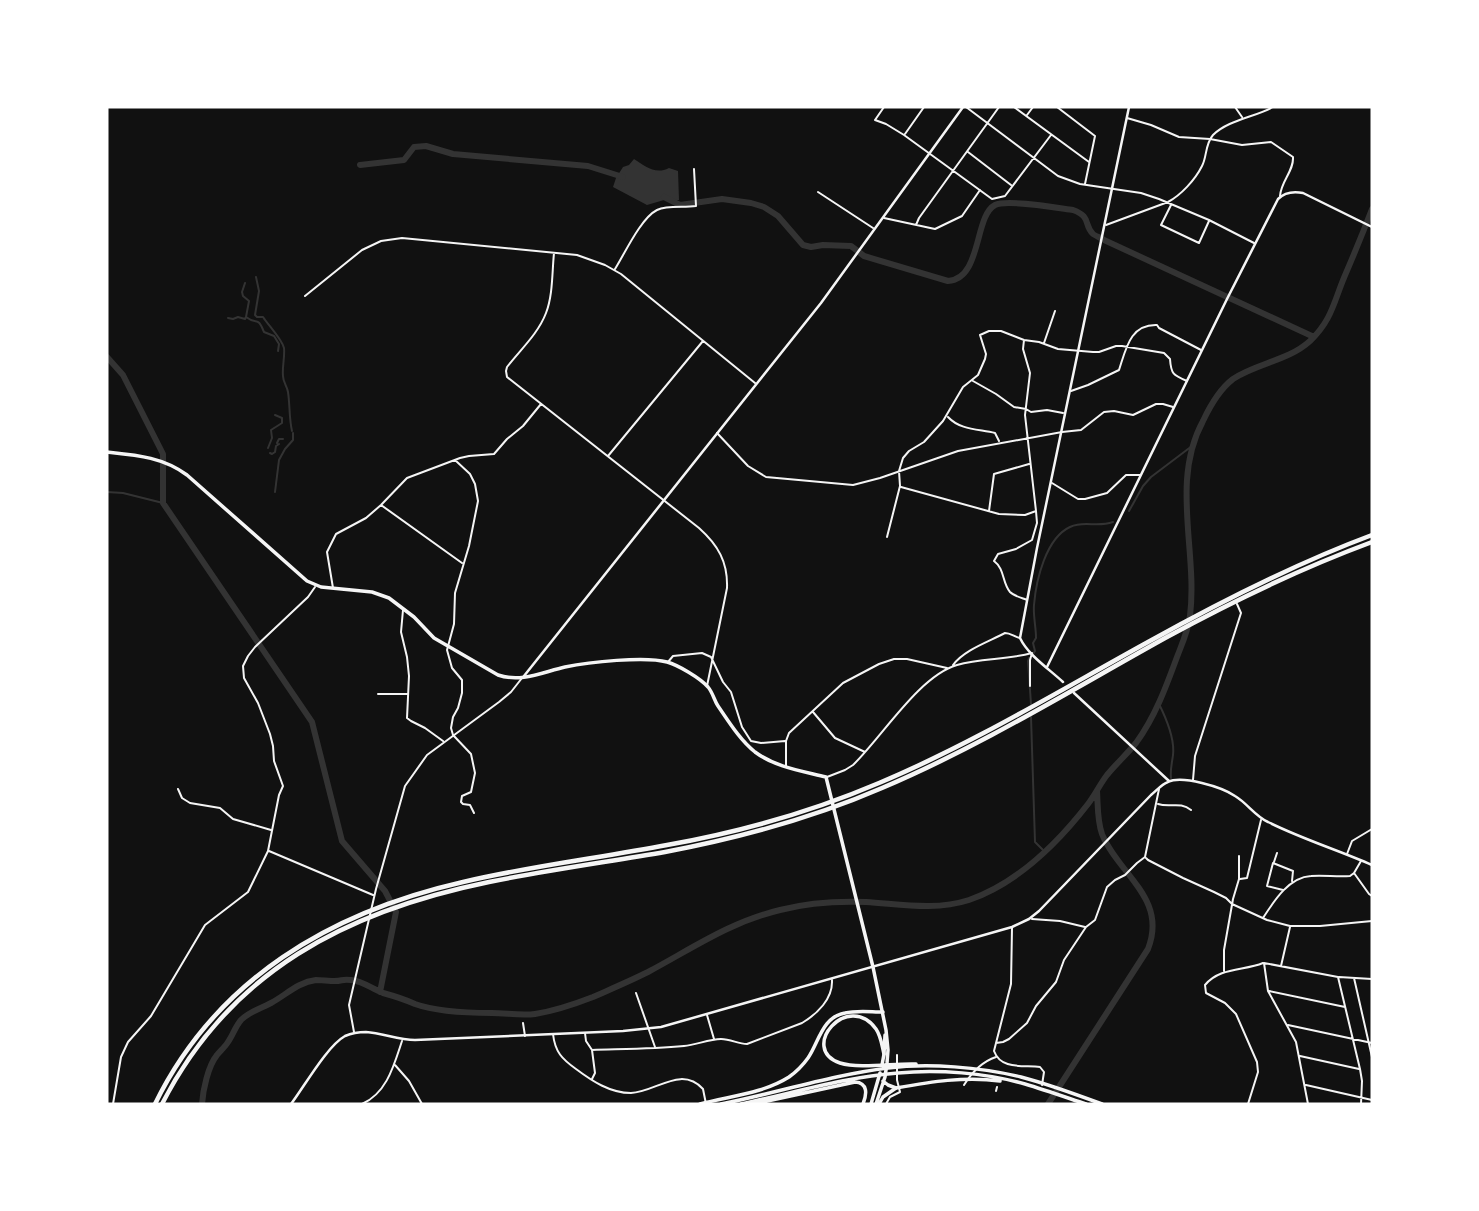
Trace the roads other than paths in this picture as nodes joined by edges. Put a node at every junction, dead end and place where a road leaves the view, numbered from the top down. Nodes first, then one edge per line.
1 (884, 107) edge
2 (924, 107) edge
3 (964, 107) edge
4 (999, 107) edge
5 (1014, 107) edge
6 (1033, 107) edge
7 (1058, 107) edge
8 (1129, 107) edge
9 (1235, 107) edge
10 (1273, 107) edge
11 (1026, 116) junction
12 (1127, 118) junction
13 (1243, 119) junction
14 (988, 123) junction
15 (904, 135) junction
16 (1051, 135) junction
17 (1210, 139) junction
18 (968, 151) junction
19 (929, 153) junction
20 (1033, 158) junction
21 (1090, 163) junction
22 (694, 169) dead end
23 (953, 170) junction
24 (1085, 185) junction
25 (1012, 186) junction
26 (1113, 189) junction
27 (980, 190) junction
28 (818, 192) dead end
29 (1280, 197) junction
30 (1169, 203) junction
31 (883, 218) junction
32 (1209, 220) junction
33 (916, 225) junction
34 (1105, 225) junction
35 (1372, 227) edge
36 (875, 229) junction
37 (1255, 243) junction
38 (554, 253) junction
39 (614, 270) junction
40 (305, 296) dead end
41 (1055, 311) dead end
42 (703, 340) junction
43 (1024, 340) junction
44 (1044, 344) junction
45 (1127, 347) junction
46 (1079, 351) junction
47 (1202, 351) junction
48 (973, 380) junction
49 (1187, 382) junction
50 (756, 384) junction
51 (1071, 391) junction
52 (541, 403) junction
53 (1174, 408) junction
54 (1026, 409) junction
55 (1066, 414) junction
56 (947, 416) junction
57 (1062, 432) junction
58 (717, 433) junction
59 (1027, 439) junction
60 (1000, 443) junction
61 (107, 452) edge
62 (608, 456) junction
63 (456, 460) junction
64 (1030, 464) junction
65 (900, 471) junction
66 (1141, 475) junction
67 (1052, 483) junction
68 (900, 486) junction
69 (664, 500) junction
70 (381, 505) junction
71 (1036, 511) junction
72 (989, 512) junction
73 (1372, 535) edge
74 (887, 537) dead end
75 (1372, 541) edge
76 (463, 564) junction
77 (316, 586) junction
78 (334, 589) junction
79 (1028, 600) junction
80 (1237, 604) dead end
81 (404, 608) junction
82 (1206, 614) junction
83 (1020, 638) junction
84 (448, 647) junction
85 (1031, 653) junction
86 (712, 659) junction
87 (668, 662) junction
88 (953, 666) junction
89 (1047, 667) junction
90 (948, 668) junction
91 (522, 678) junction
92 (1063, 682) dead end
93 (1079, 684) junction
94 (707, 686) junction
95 (1030, 686) dead end
96 (1074, 693) dead end
97 (378, 694) dead end
98 (408, 694) junction
99 (813, 711) junction
100 (453, 735) junction
101 (786, 741) junction
102 (444, 742) junction
103 (963, 747) junction
104 (865, 752) junction
105 (786, 766) junction
106 (826, 777) junction
107 (1169, 781) junction
108 (1193, 781) junction
109 (1159, 788) junction
110 (178, 789) dead end
111 (1157, 804) junction
112 (1191, 810) dead end
113 (474, 813) dead end
114 (1261, 818) junction
115 (1372, 829) edge
116 (272, 830) junction
117 (268, 850) junction
118 (1278, 853) dead end
119 (1347, 855) junction
120 (1239, 856) dead end
121 (1146, 857) junction
122 (1361, 860) junction
123 (1273, 863) junction
124 (1372, 865) edge
125 (1354, 873) junction
126 (1239, 879) junction
127 (1292, 882) junction
128 (1284, 891) junction
129 (375, 896) junction
130 (1372, 896) edge
131 (398, 903) junction
132 (1232, 904) junction
133 (1263, 918) junction
134 (1029, 919) junction
135 (1372, 921) edge
136 (1290, 926) junction
137 (1012, 927) junction
138 (1086, 927) junction
139 (1264, 963) junction
140 (1281, 966) junction
141 (873, 967) junction
142 (1224, 972) junction
143 (1338, 977) junction
144 (1354, 978) junction
145 (832, 979) junction
146 (1372, 979) edge
147 (1268, 990) junction
148 (636, 993) dead end
149 (1345, 1007) junction
150 (883, 1014) junction
151 (707, 1015) junction
152 (523, 1023) dead end
153 (1288, 1025) junction
154 (650, 1028) junction
155 (354, 1033) junction
156 (585, 1033) junction
157 (553, 1034) junction
158 (525, 1036) junction
159 (1353, 1039) junction
160 (402, 1040) junction
161 (714, 1040) junction
162 (996, 1042) junction
163 (1371, 1043) edge
164 (656, 1048) junction
165 (592, 1050) junction
166 (884, 1055) junction
167 (897, 1055) dead end
168 (1299, 1056) junction
169 (996, 1057) junction
170 (1372, 1057) edge
171 (394, 1064) junction
172 (960, 1068) junction
173 (1360, 1069) junction
174 (881, 1070) junction
175 (975, 1070) junction
176 (854, 1076) junction
177 (969, 1077) junction
178 (591, 1080) junction
179 (884, 1082) junction
180 (1043, 1084) junction
181 (964, 1085) dead end
182 (1304, 1085) junction
183 (998, 1087) dead end
184 (1048, 1088) junction
185 (898, 1089) junction
186 (996, 1091) dead end
187 (1362, 1097) junction
188 (1372, 1100) edge
189 (111, 1103) edge
190 (706, 1103) edge
191 (155, 1104) edge
192 (162, 1104) edge
193 (291, 1104) edge
194 (362, 1104) edge
195 (422, 1104) edge
196 (700, 1104) edge
197 (721, 1104) edge
198 (741, 1104) edge
199 (754, 1104) edge
200 (863, 1104) edge
201 (875, 1104) edge
202 (886, 1104) edge
203 (1086, 1104) edge
204 (1101, 1104) edge
205 (1248, 1104) edge
206 (1307, 1104) edge
207 (1361, 1104) edge

1 - 15 street
2 - 15 street
3 - 14 street
3 - 19 main road
4 - 14 street
5 - 11 street
6 - 11 street
7 - 21 street
8 - 12 main road
9 - 13 street
10 - 13 street
11 - 16 street
12 - 17 street
12 - 26 main road
13 - 17 street
14 - 18 street
14 - 20 street
15 - 19 street
16 - 20 street
16 - 21 street
17 - 29 street
17 - 30 street
18 - 23 street
18 - 25 street
19 - 23 street
19 - 31 main road
20 - 24 street
20 - 25 street
21 - 24 street
22 - 39 street
23 - 27 street
23 - 33 street
24 - 26 street
25 - 27 street
26 - 30 street
26 - 34 main road
27 - 33 street
28 - 36 street
29 - 35 main road
29 - 37 main road
30 - 32 street
30 - 32 street
30 - 34 street
31 - 33 street
31 - 36 main road
32 - 37 street
34 - 46 main road
36 - 50 main road
37 - 47 main road
38 - 39 street
38 - 40 street
38 - 52 street
39 - 42 street
41 - 44 street
42 - 50 street
42 - 62 street
43 - 44 street
43 - 48 street
43 - 54 street
44 - 46 street
45 - 46 street
45 - 47 street
45 - 49 street
45 - 51 street
46 - 51 main road
47 - 49 main road
48 - 54 street
48 - 56 street
49 - 53 main road
50 - 58 main road
51 - 55 main road
52 - 62 street
52 - 63 street
53 - 57 street
53 - 66 main road
54 - 55 street
54 - 59 street
55 - 57 main road
56 - 60 street
56 - 65 street
57 - 59 street
57 - 67 main road
58 - 65 street
58 - 69 main road
59 - 60 street
59 - 64 street
60 - 65 street
61 - 77 main road
62 - 69 street
63 - 70 street
63 - 76 street
64 - 71 street
64 - 72 street
65 - 68 street
66 - 67 street
66 - 89 main road
67 - 79 main road
68 - 72 street
68 - 74 street
69 - 86 street
69 - 91 main road
70 - 76 street
70 - 78 street
71 - 72 street
71 - 79 street
73 - 82 highway
75 - 82 highway
76 - 84 street
77 - 78 main road
77 - 116 street
78 - 81 main road
79 - 83 main road
80 - 108 street
81 - 84 main road
81 - 98 street
82 - 93 highway
82 - 93 highway
83 - 85 main road
83 - 88 street
84 - 91 main road
84 - 100 street
85 - 88 street
85 - 89 main road
85 - 95 street
86 - 87 street
86 - 94 street
86 - 101 street
87 - 91 main road
87 - 94 main road
88 - 90 street
89 - 92 main road
90 - 99 street
90 - 104 street
91 - 100 street
93 - 103 highway
93 - 103 highway
94 - 105 main road
96 - 107 main road
97 - 98 street
98 - 102 street
99 - 101 street
99 - 104 street
100 - 102 street
100 - 113 street
101 - 105 street
102 - 129 street
103 - 131 highway
104 - 106 street
105 - 106 main road
106 - 141 main road
107 - 108 main road
107 - 109 main road
108 - 114 main road
109 - 111 street
109 - 134 main road
110 - 116 street
111 - 112 street
111 - 121 street
114 - 119 main road
114 - 126 street
115 - 119 street
116 - 117 street
117 - 129 street
117 - 189 street
118 - 123 street
119 - 122 main road
120 - 126 street
121 - 132 street
121 - 138 street
122 - 124 main road
122 - 125 street
123 - 127 street
123 - 128 street
125 - 127 street
125 - 130 street
126 - 132 street
127 - 128 street
128 - 133 street
129 - 155 street
131 - 191 highway
131 - 192 highway
132 - 133 street
132 - 142 street
133 - 136 street
134 - 137 main road
134 - 138 street
135 - 136 street
136 - 140 street
137 - 141 main road
137 - 162 street
138 - 162 street
139 - 140 street
139 - 142 street
139 - 147 street
140 - 143 street
141 - 145 main road
141 - 150 main road
142 - 205 street
143 - 144 street
143 - 149 street
144 - 146 street
144 - 163 street
145 - 151 main road
145 - 161 street
147 - 149 street
147 - 153 street
148 - 154 street
149 - 159 street
150 - 166 main road
150 - 179 main road
150 - 190 main road
151 - 154 main road
151 - 161 street
152 - 158 street
153 - 159 street
153 - 168 street
154 - 156 main road
154 - 164 street
155 - 160 main road
155 - 193 main road
156 - 157 main road
156 - 165 street
157 - 158 main road
157 - 178 street
158 - 160 main road
159 - 163 street
159 - 173 street
160 - 171 street
161 - 164 street
162 - 169 street
163 - 170 street
164 - 165 street
165 - 178 street
166 - 172 main road
166 - 174 main road
167 - 185 street
168 - 173 street
168 - 182 street
169 - 175 street
169 - 180 street
171 - 194 street
171 - 195 street
172 - 175 main road
172 - 176 main road
173 - 187 street
174 - 179 main road
174 - 201 main road
175 - 177 street
175 - 180 main road
176 - 177 main road
176 - 197 main road
176 - 198 main road
177 - 181 street
177 - 184 main road
177 - 185 main road
178 - 190 street
179 - 185 main road
179 - 201 main road
180 - 184 main road
182 - 187 street
182 - 206 street
183 - 186 street
184 - 203 main road
184 - 204 main road
185 - 201 main road
185 - 202 street
187 - 188 street
187 - 207 street
190 - 196 main road
199 - 200 main road

